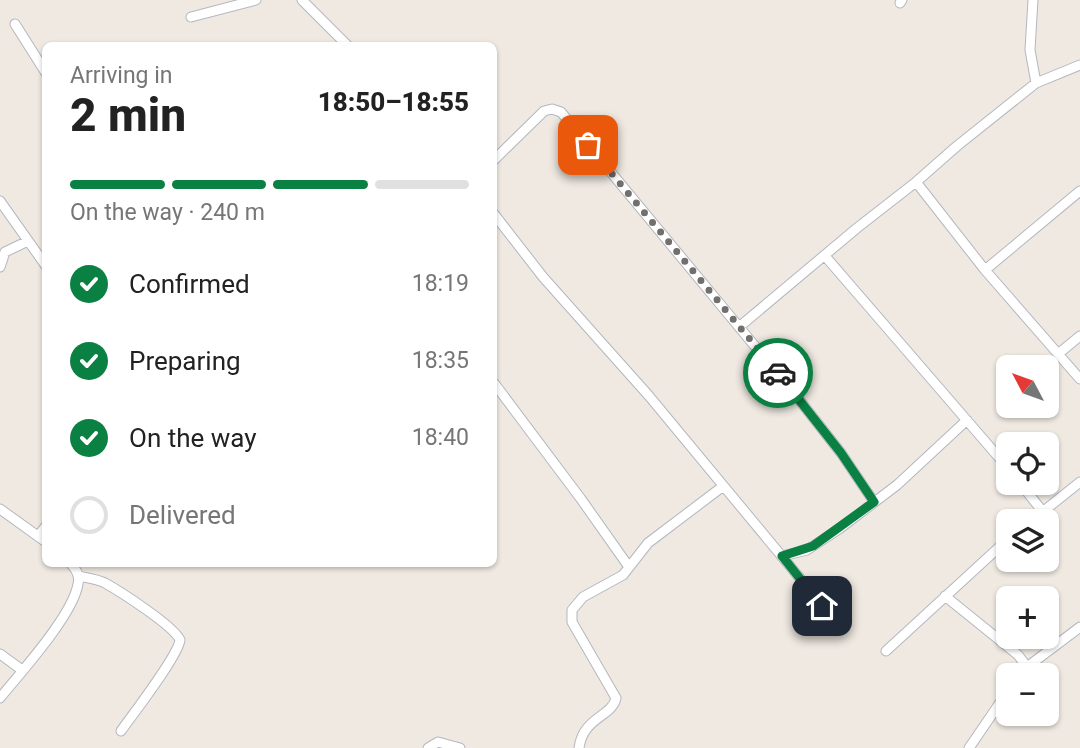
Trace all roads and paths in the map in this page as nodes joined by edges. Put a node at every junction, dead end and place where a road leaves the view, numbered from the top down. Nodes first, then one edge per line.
1 (256, 0) edge
2 (302, 0) edge
3 (1033, 0) edge
4 (191, 17) dead end
5 (15, 24) dead end
6 (344, 42) edge
7 (42, 67) edge
8 (1079, 67) edge
9 (1036, 83) junction
10 (497, 157) edge
11 (916, 182) junction
12 (1080, 191) edge
13 (0, 201) edge
14 (497, 218) edge
15 (28, 241) junction
16 (825, 256) junction
17 (42, 260) edge
18 (0, 267) edge
19 (985, 270) junction
20 (739, 327) junction
21 (1080, 335) edge
22 (1058, 354) junction
23 (1080, 379) edge
24 (497, 387) edge
25 (967, 420) junction
26 (996, 454) edge
27 (1080, 482) edge
28 (722, 487) junction
29 (1030, 495) edge
30 (874, 502) junction
31 (0, 509) edge
32 (1041, 509) edge
33 (1047, 509) edge
34 (42, 539) edge
35 (996, 550) edge
36 (782, 556) junction
37 (73, 567) edge
38 (629, 567) junction
39 (78, 576) junction
40 (945, 596) junction
41 (822, 606) dead end
42 (1080, 627) edge
43 (887, 651) dead end
44 (0, 654) edge
45 (1024, 663) edge
46 (1032, 663) edge
47 (22, 670) junction
48 (0, 698) edge
49 (996, 709) edge
50 (121, 731) dead end
51 (428, 748) edge
52 (460, 748) edge
53 (579, 748) edge
54 (969, 748) edge

1 - 4 street
2 - 6 street
3 - 9 street
5 - 7 street
8 - 9 street
9 - 11 street
10 - 20 street
11 - 16 street
11 - 19 street
12 - 19 street
13 - 15 street
14 - 28 street
15 - 17 street
15 - 18 street
16 - 20 street
16 - 25 street
19 - 22 street
20 - 30 street
21 - 22 street
22 - 23 street
24 - 38 street
25 - 26 street
25 - 30 street
27 - 33 street
28 - 36 street
28 - 38 street
29 - 32 street
30 - 36 street
31 - 34 street
35 - 40 street
36 - 41 street
37 - 39 street
38 - 53 street
39 - 47 street
39 - 50 street
40 - 43 street
40 - 45 street
42 - 46 street
44 - 47 street
47 - 48 street
49 - 54 street
51 - 52 street

